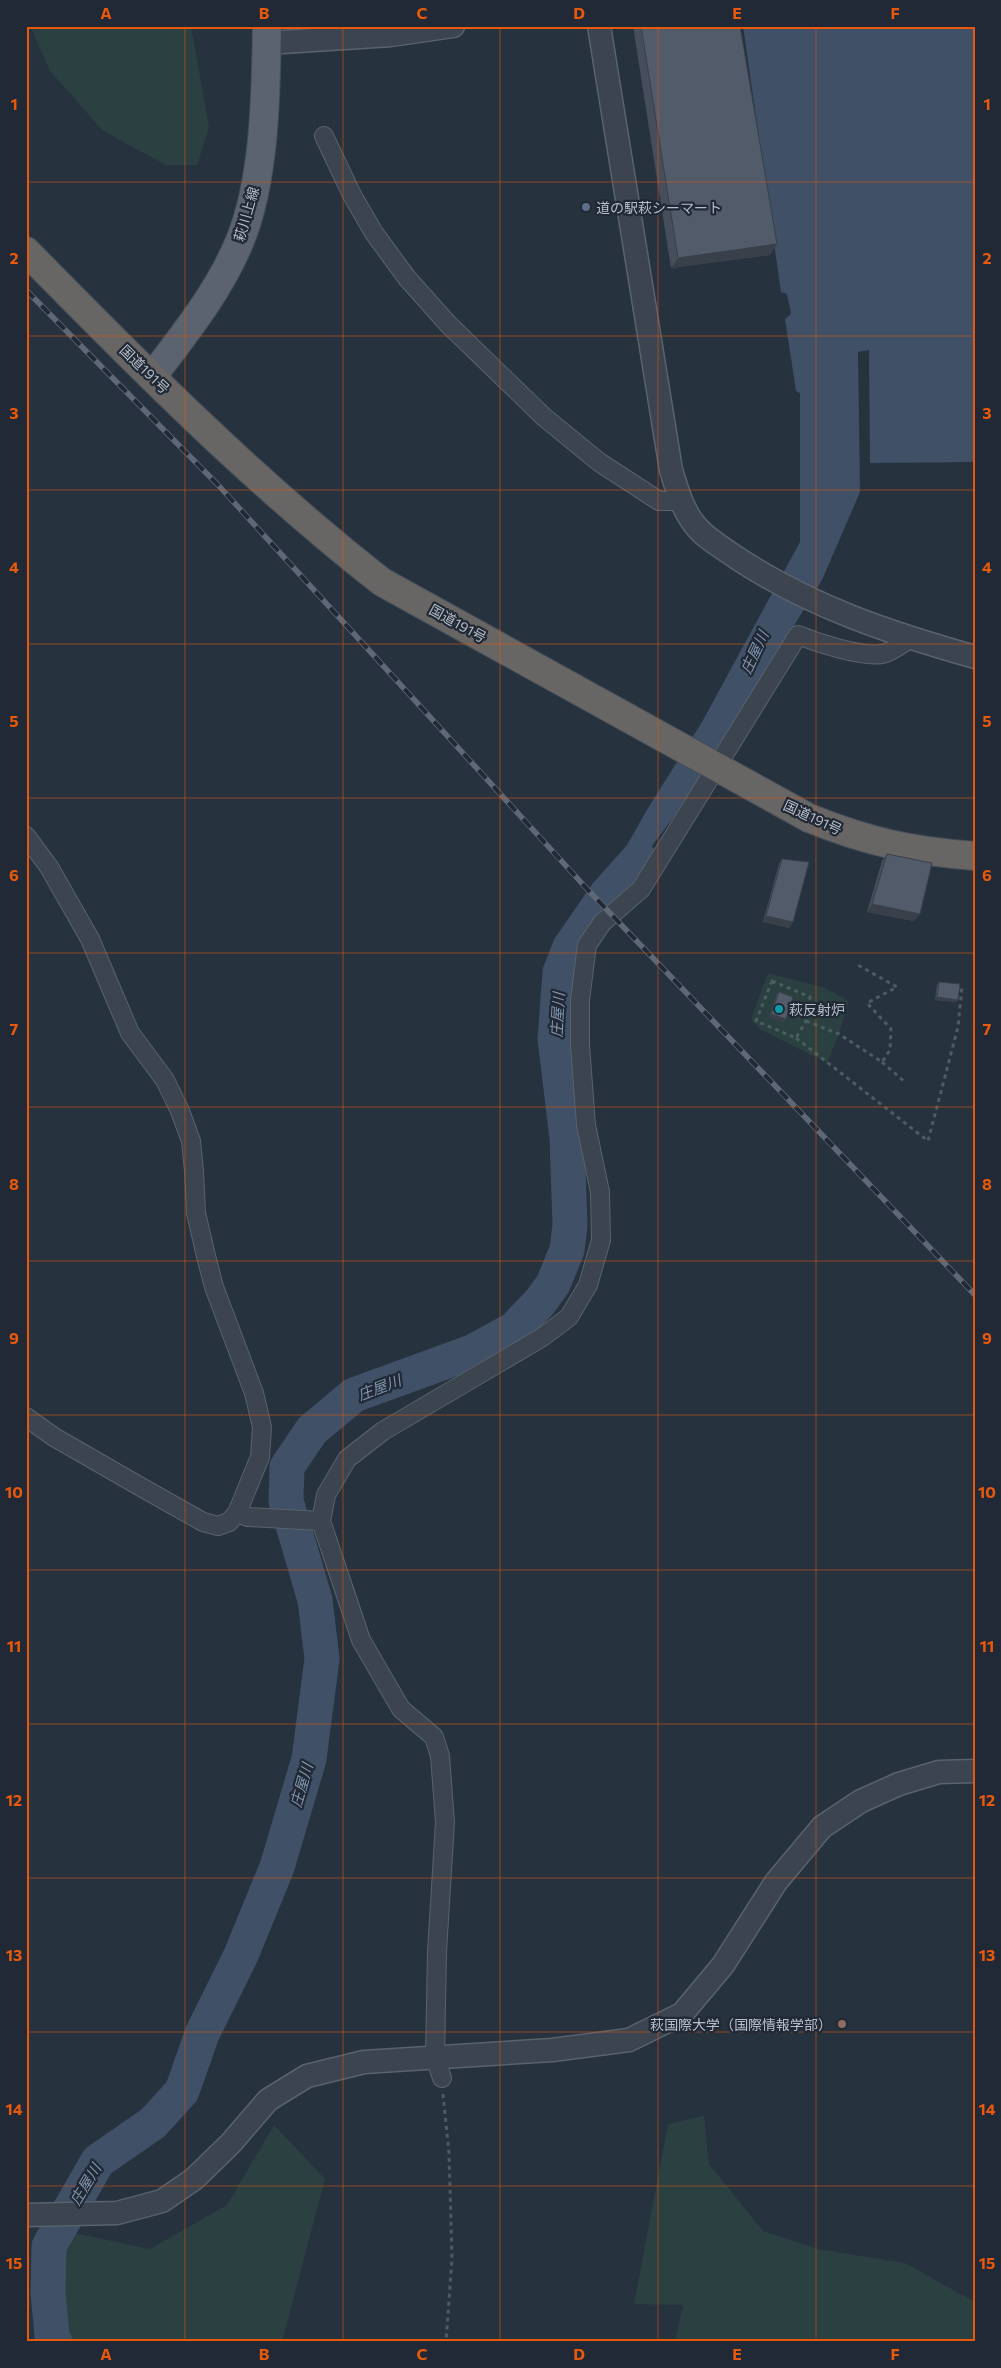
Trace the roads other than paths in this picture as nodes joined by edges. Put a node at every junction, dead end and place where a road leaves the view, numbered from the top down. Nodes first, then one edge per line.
1 (453, 26) edge
2 (599, 26) edge
3 (390, 30) edge
4 (267, 34) edge
5 (324, 136) dead end
6 (26, 251) edge
7 (152, 376) junction
8 (681, 501) junction
9 (910, 639) junction
10 (975, 657) edge
11 (714, 764) junction
12 (26, 836) edge
13 (975, 856) edge
14 (26, 1417) edge
15 (237, 1513) junction
16 (320, 1521) junction
17 (975, 1771) edge
18 (439, 2068) junction
19 (26, 2215) edge

1 - 3 street
2 - 8 street
3 - 4 street
4 - 7 main road, 萩川上線
5 - 8 street
6 - 7 highway, 国道191号
7 - 11 highway, 国道191号
8 - 9 street
9 - 10 street
9 - 11 street
11 - 13 highway, 国道191号
11 - 16 street
12 - 15 street
14 - 15 street
15 - 16 street
16 - 18 street
17 - 18 street
18 - 19 street

